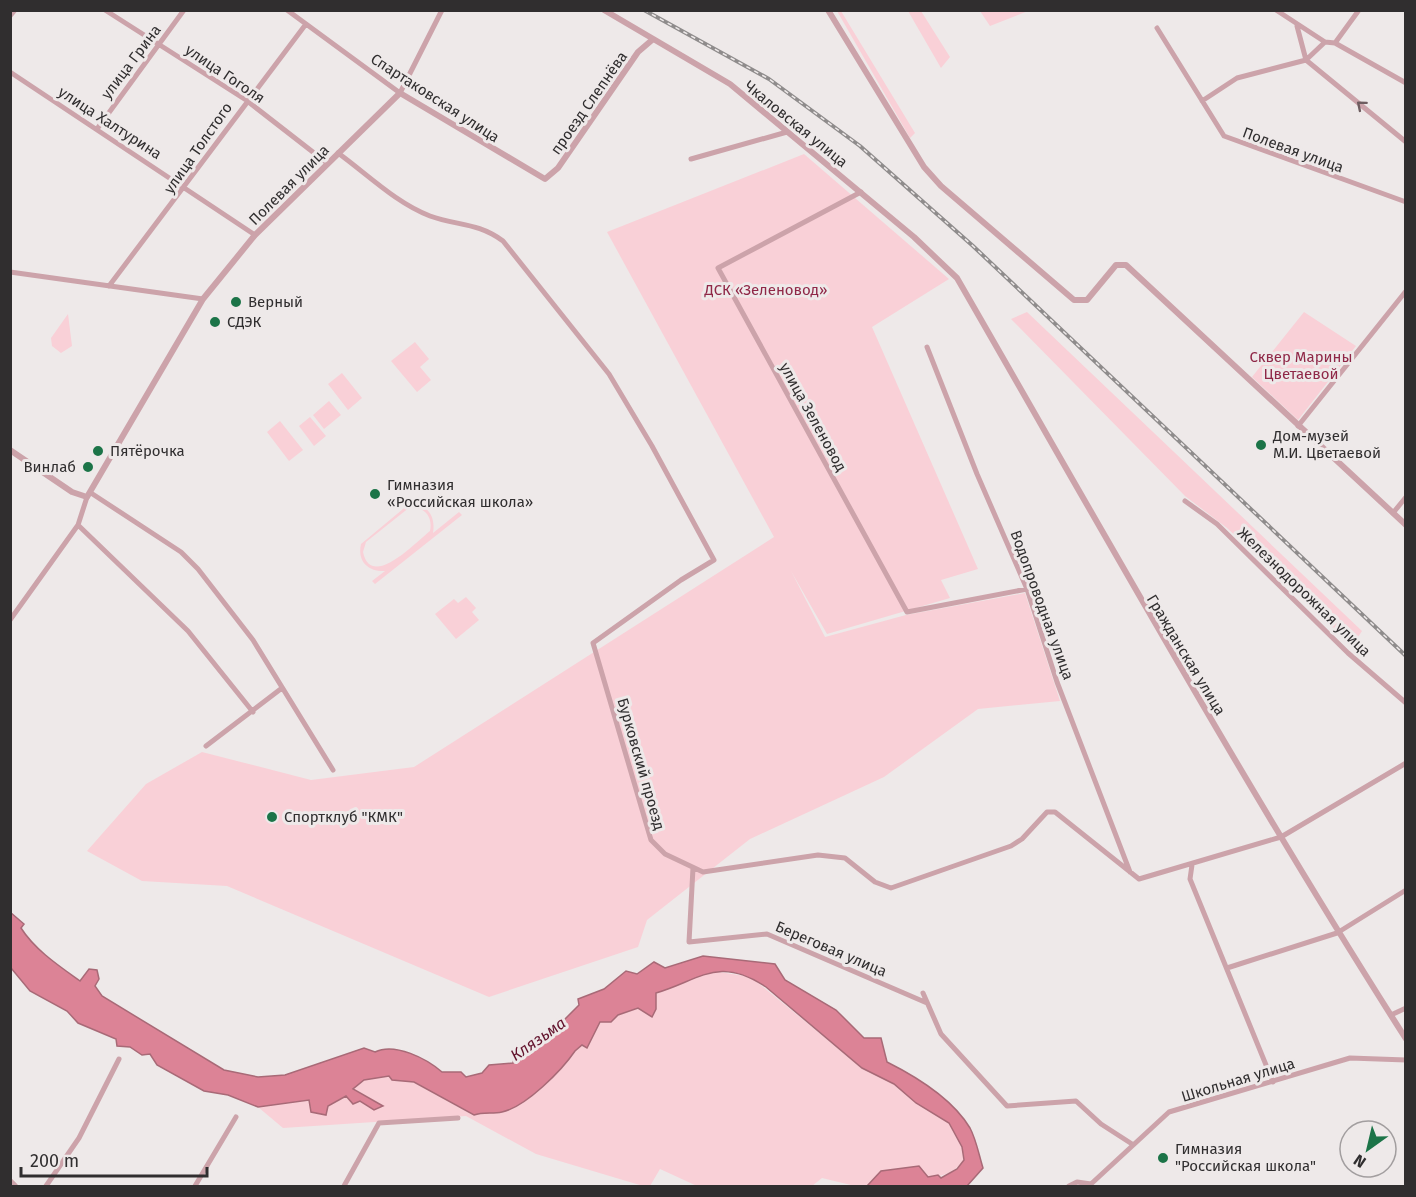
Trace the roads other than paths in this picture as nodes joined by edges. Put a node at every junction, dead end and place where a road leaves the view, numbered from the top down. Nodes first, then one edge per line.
1 (15, 10) edge
2 (105, 10) edge
3 (184, 10) edge
4 (286, 10) edge
5 (442, 10) edge
6 (604, 10) edge
7 (828, 10) edge
8 (1276, 10) edge
9 (1359, 10) edge
10 (10, 16) edge
11 (306, 24) junction
12 (1297, 26) junction
13 (1157, 28) dead end
14 (652, 40) junction
15 (1325, 42) junction
16 (1335, 44) junction
17 (159, 45) junction
18 (1306, 60) junction
19 (10, 72) edge
20 (1406, 83) edge
21 (400, 93) junction
22 (246, 100) junction
23 (1202, 101) junction
24 (97, 129) junction
25 (787, 132) junction
26 (1406, 142) edge
27 (338, 153) junction
28 (691, 159) dead end
29 (327, 163) junction
30 (545, 179) joint
31 (186, 187) junction
32 (861, 192) junction
33 (1406, 202) edge
34 (255, 235) junction
35 (10, 272) edge
36 (957, 278) joint
37 (109, 286) junction
38 (1406, 291) edge
39 (203, 299) junction
40 (927, 347) dead end
41 (1298, 426) junction
42 (10, 450) edge
43 (89, 495) junction
44 (1406, 497) edge
45 (1185, 501) dead end
46 (1393, 513) junction
47 (78, 525) junction
48 (1406, 525) edge
49 (1027, 589) junction
50 (10, 620) edge
51 (282, 688) junction
52 (1406, 704) edge
53 (253, 711) junction
54 (206, 746) dead end
55 (1406, 764) edge
56 (333, 770) dead end
57 (1281, 837) junction
58 (1191, 865) junction
59 (693, 868) junction
60 (1131, 873) junction
61 (1406, 890) edge
62 (1337, 933) junction
63 (1227, 968) junction
64 (923, 993) dead end
65 (927, 1003) junction
66 (1406, 1008) edge
67 (1390, 1015) junction
68 (1406, 1039) edge
69 (119, 1059) dead end
70 (1406, 1060) edge
71 (1273, 1082) junction
72 (236, 1117) dead end
73 (458, 1119) dead end
74 (1132, 1144) junction
75 (10, 1181) edge
76 (15, 1186) edge
77 (46, 1186) edge
78 (195, 1186) edge
79 (344, 1186) edge
80 (1069, 1186) edge

1 - 10 street
2 - 17 street, улица Гоголя
3 - 17 street, улица Грина
4 - 11 street, Спартаковская улица
5 - 21 street
6 - 14 street, Чкаловская улица
7 - 41 street
8 - 12 street
9 - 16 street
11 - 21 street, Спартаковская улица
11 - 22 street, улица Толстого
12 - 15 street
12 - 18 street
13 - 23 street, Полевая улица
14 - 25 street, Чкаловская улица
14 - 30 street, проезд Слепнёва
15 - 16 street
15 - 18 street
16 - 20 street
17 - 22 street, улица Гоголя
17 - 24 street, улица Грина
18 - 23 street
26 -> 18 street
19 - 24 street, улица Халтурина
21 - 27 street, Полевая улица
21 - 30 street, Спартаковская улица
22 - 29 street, улица Гоголя
22 - 31 street, улица Толстого
23 - 33 street, Полевая улица
24 - 31 street, улица Халтурина
25 - 28 street
25 - 32 street, Чкаловская улица
27 - 29 street, Полевая улица
27 - 59 street, Бурковский проезд
29 - 34 street, Полевая улица
31 - 34 street, улица Халтурина
31 - 37 street, улица Толстого
32 - 36 street, Чкаловская улица
32 - 49 street, улица Зеленовод
34 - 39 street, Полевая улица
35 - 37 street
36 - 57 street, Гражданская улица
37 - 39 street
38 - 41 street
39 - 43 street, Полевая улица
40 - 49 street, Водопроводная улица
41 - 46 street
42 - 43 street
43 - 47 street
43 - 51 street
44 - 46 street
45 - 52 street, Железнодорожная улица
46 - 48 street
47 - 50 street
47 - 53 street
49 - 60 street, Водопроводная улица
51 - 53 street
51 - 56 street
53 - 54 street
55 - 57 street
57 - 58 street
57 - 62 street, Гражданская улица
58 - 60 street
58 - 63 street
59 - 60 street, Бурковский проезд
59 - 65 street, Береговая улица
61 - 62 street
62 - 63 street
62 - 67 street, Гражданская улица
63 - 71 street
64 - 65 street
65 - 74 street
66 - 67 street
67 - 68 street, Гражданская улица
69 - 77 street
70 - 71 street, Школьная улица
71 - 74 street, Школьная улица
72 - 78 street
73 - 79 street
74 - 80 street, Школьная улица
75 - 76 street

